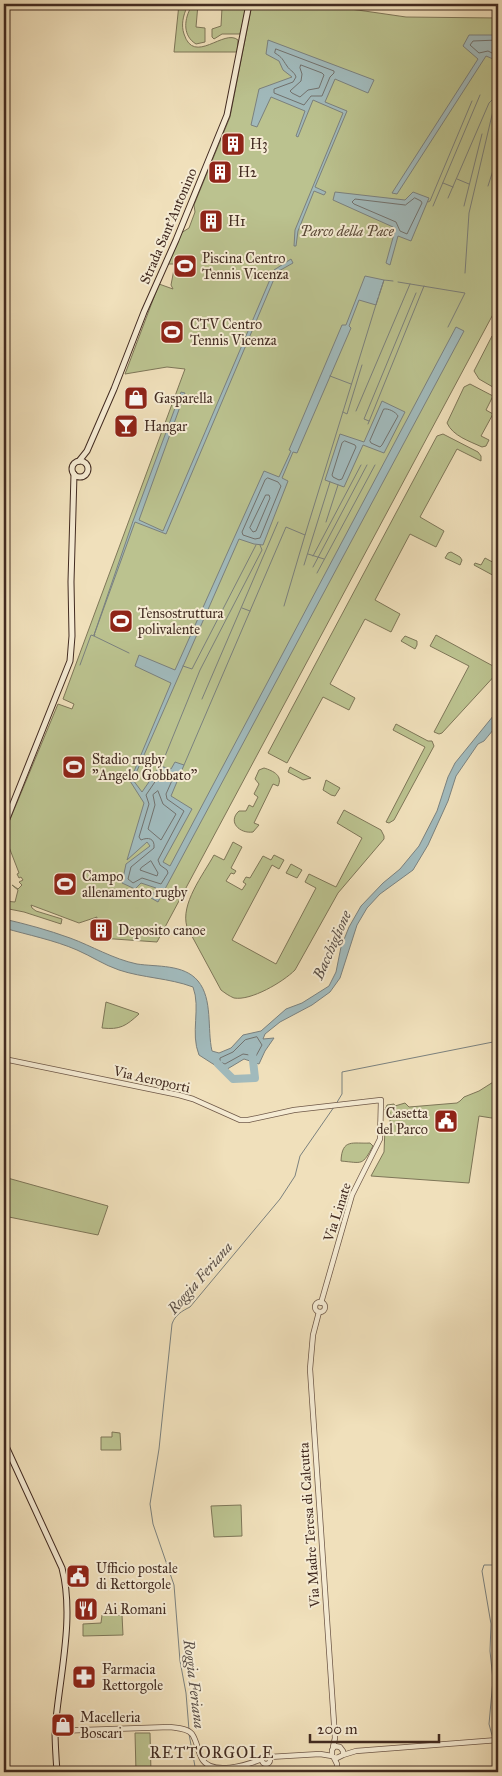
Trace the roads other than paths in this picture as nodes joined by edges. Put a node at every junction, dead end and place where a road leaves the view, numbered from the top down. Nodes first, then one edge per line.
1 (249, 4) edge
2 (87, 451) junction
3 (79, 461) junction
4 (88, 465) junction
5 (74, 474) junction
6 (83, 476) junction
7 (73, 491) junction
8 (4, 826) edge
9 (4, 1059) edge
10 (381, 1100) joint
11 (319, 1312) joint
12 (4, 1442) edge
13 (55, 1731) junction
14 (335, 1738) junction
15 (496, 1740) edge
16 (341, 1747) junction
17 (333, 1748) junction
18 (356, 1751) junction
19 (320, 1754) junction
20 (343, 1755) junction
21 (333, 1757) junction
22 (57, 1772) edge
23 (337, 1772) edge

1 - 2 main road, Strada Sant'Antonino
2 - 3 main road, Strada Sant'Antonino
2 - 4 main road, Strada Sant'Antonino
3 - 4 main road
3 - 5 main road, Strada Sant'Antonino
4 - 6 main road, Strada Sant'Antonino
5 - 6 main road
5 - 7 main road, Strada Sant'Antonino
6 - 7 main road, Strada Sant'Antonino
7 - 8 main road, Strada Sant'Antonino
9 - 10 street, Via Aeroporti
10 - 11 street, Via Linate
11 - 14 street, Via Madre Teresa di Calcutta
12 - 13 main road
13 - 19 street
13 - 22 main road
14 - 16 street, Via Madre Teresa di Calcutta
14 - 17 street, Via Madre Teresa di Calcutta
15 - 18 street
16 - 17 street
16 - 18 street
16 - 20 street
17 - 19 street
17 - 21 street
18 - 20 street
19 - 21 street
20 - 21 street
21 - 23 street

